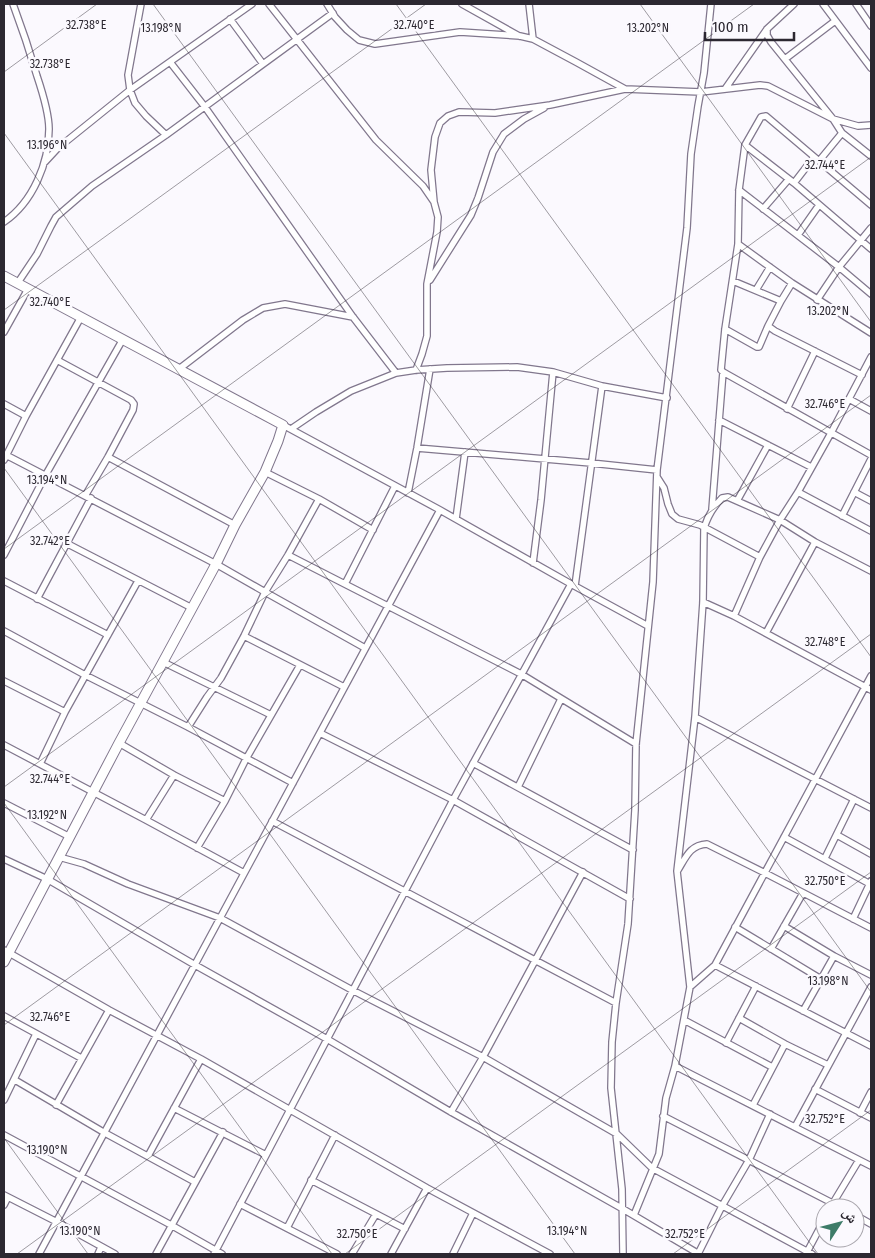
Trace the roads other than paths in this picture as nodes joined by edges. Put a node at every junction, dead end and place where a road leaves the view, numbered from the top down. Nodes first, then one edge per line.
1 (13, 4) edge
2 (141, 4) edge
3 (252, 4) edge
4 (269, 4) edge
5 (327, 4) edge
6 (462, 4) edge
7 (529, 4) edge
8 (711, 4) edge
9 (794, 4) edge
10 (823, 4) edge
11 (856, 4) edge
12 (332, 13) junction
13 (230, 19) junction
14 (835, 20) junction
15 (871, 26) edge
16 (767, 29) junction
17 (520, 36) junction
18 (297, 39) junction
19 (533, 40) junction
20 (785, 59) junction
21 (869, 61) edge
22 (170, 62) junction
23 (263, 64) junction
24 (871, 68) edge
25 (625, 89) junction
26 (725, 89) junction
27 (130, 90) junction
28 (701, 92) junction
29 (550, 105) junction
30 (205, 107) junction
31 (833, 119) junction
32 (871, 125) edge
33 (842, 132) junction
34 (166, 136) junction
35 (745, 145) junction
36 (871, 156) edge
37 (816, 159) junction
38 (45, 162) junction
39 (791, 181) junction
40 (739, 190) junction
41 (434, 202) junction
42 (819, 205) junction
43 (871, 205) edge
44 (763, 209) junction
45 (4, 222) edge
46 (871, 228) edge
47 (798, 235) junction
48 (861, 241) junction
49 (738, 244) junction
50 (871, 250) edge
51 (770, 267) junction
52 (839, 267) junction
53 (4, 276) edge
54 (732, 281) junction
55 (792, 283) junction
56 (17, 284) junction
57 (427, 284) junction
58 (28, 289) junction
59 (756, 290) junction
60 (871, 294) edge
61 (817, 300) junction
62 (781, 301) junction
63 (81, 317) junction
64 (354, 317) junction
65 (768, 326) junction
66 (725, 329) junction
67 (4, 332) edge
68 (871, 332) edge
69 (123, 340) junction
70 (815, 351) junction
71 (871, 357) edge
72 (57, 360) junction
73 (179, 369) junction
74 (430, 369) junction
75 (416, 370) junction
76 (553, 372) junction
77 (723, 372) junction
78 (396, 373) junction
79 (862, 375) junction
80 (99, 382) junction
81 (602, 386) junction
82 (667, 398) junction
83 (849, 399) junction
84 (4, 404) edge
85 (787, 409) junction
86 (871, 411) edge
87 (26, 416) junction
88 (719, 420) junction
89 (287, 427) junction
90 (831, 432) junction
91 (768, 445) junction
92 (417, 448) junction
93 (465, 452) junction
94 (5, 456) edge
95 (108, 457) junction
96 (871, 457) edge
97 (544, 459) junction
98 (591, 463) junction
99 (811, 467) junction
100 (658, 470) junction
101 (265, 472) junction
102 (45, 476) junction
103 (657, 478) junction
104 (396, 486) junction
105 (798, 492) junction
106 (854, 492) junction
107 (408, 493) junction
108 (88, 497) junction
109 (319, 499) junction
110 (737, 501) junction
111 (871, 501) edge
112 (712, 508) junction
113 (440, 510) junction
114 (842, 516) junction
115 (456, 519) junction
116 (780, 520) junction
117 (235, 524) junction
118 (704, 528) junction
119 (373, 530) junction
120 (871, 531) edge
121 (815, 542) junction
122 (66, 543) junction
123 (4, 554) edge
124 (288, 554) junction
125 (760, 558) junction
126 (534, 563) junction
127 (216, 564) junction
128 (871, 570) edge
129 (4, 581) edge
130 (138, 581) junction
131 (345, 584) junction
132 (573, 585) junction
133 (265, 592) junction
134 (37, 599) junction
135 (703, 602) junction
136 (388, 606) junction
137 (192, 608) junction
138 (734, 616) junction
139 (648, 626) junction
140 (4, 631) edge
141 (766, 633) junction
142 (108, 635) junction
143 (244, 636) junction
144 (366, 648) junction
145 (163, 662) junction
146 (300, 665) junction
147 (521, 674) junction
148 (85, 675) junction
149 (871, 676) edge
150 (4, 680) edge
151 (214, 687) junction
152 (344, 687) junction
153 (868, 689) edge
154 (561, 698) junction
155 (141, 704) junction
156 (65, 712) junction
157 (271, 715) junction
158 (695, 717) junction
159 (188, 728) junction
160 (320, 733) junction
161 (119, 743) junction
162 (636, 744) junction
163 (4, 746) edge
164 (246, 758) junction
165 (473, 763) junction
166 (40, 764) junction
167 (174, 774) junction
168 (814, 779) junction
169 (293, 783) junction
170 (518, 787) junction
171 (94, 793) junction
172 (854, 799) junction
173 (225, 800) junction
174 (453, 800) junction
175 (4, 803) edge
176 (871, 808) edge
177 (146, 820) junction
178 (272, 821) junction
179 (836, 835) junction
180 (70, 837) junction
181 (784, 837) junction
182 (197, 848) junction
183 (633, 850) junction
184 (871, 854) edge
185 (59, 858) junction
186 (825, 858) junction
187 (4, 859) edge
188 (677, 871) junction
189 (583, 872) junction
190 (765, 872) junction
191 (244, 873) junction
192 (47, 879) junction
193 (871, 882) edge
194 (404, 892) junction
195 (803, 893) junction
196 (630, 899) junction
197 (220, 918) junction
198 (852, 918) junction
199 (784, 926) junction
200 (735, 927) junction
201 (871, 928) edge
202 (771, 948) junction
203 (6, 952) edge
204 (834, 956) junction
205 (536, 960) junction
206 (4, 962) edge
207 (195, 965) junction
208 (715, 965) junction
209 (871, 975) edge
210 (821, 979) junction
211 (756, 986) junction
212 (690, 987) junction
213 (871, 987) edge
214 (352, 990) junction
215 (865, 998) junction
216 (871, 1002) edge
217 (616, 1003) junction
218 (109, 1010) junction
219 (803, 1010) junction
220 (4, 1016) edge
221 (739, 1018) junction
222 (684, 1020) junction
223 (846, 1033) junction
224 (36, 1034) junction
225 (157, 1035) junction
226 (327, 1039) junction
227 (726, 1043) junction
228 (785, 1044) junction
229 (871, 1046) edge
230 (81, 1058) junction
231 (483, 1058) junction
232 (201, 1059) junction
233 (828, 1065) junction
234 (675, 1066) junction
235 (772, 1067) junction
236 (15, 1080) junction
237 (815, 1089) junction
238 (871, 1092) edge
239 (4, 1100) edge
240 (56, 1104) junction
241 (753, 1105) junction
242 (174, 1108) junction
243 (290, 1110) junction
244 (451, 1112) junction
245 (860, 1112) junction
246 (770, 1114) junction
247 (663, 1116) junction
248 (871, 1118) edge
249 (795, 1126) junction
250 (223, 1132) junction
251 (105, 1133) junction
252 (617, 1134) junction
253 (4, 1135) edge
254 (335, 1135) junction
255 (266, 1155) junction
256 (148, 1156) junction
257 (749, 1160) junction
258 (859, 1160) junction
259 (871, 1166) edge
260 (652, 1168) junction
261 (81, 1176) junction
262 (311, 1180) junction
263 (195, 1182) junction
264 (427, 1188) junction
265 (6, 1196) edge
266 (818, 1198) edge
267 (837, 1198) edge
268 (240, 1204) junction
269 (4, 1205) edge
270 (722, 1206) junction
271 (623, 1209) junction
272 (473, 1213) junction
273 (376, 1214) junction
274 (634, 1215) junction
275 (57, 1222) junction
276 (172, 1225) junction
277 (287, 1228) junction
278 (405, 1229) junction
279 (815, 1239) edge
280 (101, 1247) junction
281 (215, 1252) edge
282 (808, 1253) edge
283 (39, 1254) edge
284 (98, 1254) edge
285 (116, 1254) edge
286 (156, 1254) edge
287 (222, 1254) edge
288 (337, 1254) edge
289 (352, 1254) edge
290 (391, 1254) edge
291 (453, 1254) edge
292 (550, 1254) edge
293 (623, 1254) edge
294 (699, 1254) edge

1 - 38 street
2 - 27 street
3 - 13 street
4 - 18 street
5 - 12 street
6 - 17 street
7 - 19 street
8 - 28 street
9 - 16 street
10 - 14 street
11 - 15 street
12 - 17 street
12 - 18 street
13 - 22 street
13 - 23 street
14 - 20 street
14 - 21 street
16 - 20 street
16 - 26 street
17 - 19 street
18 - 23 street
18 - 41 street
19 - 25 street
20 - 31 street
21 - 24 street
22 - 27 street
22 - 30 street
23 - 30 street
25 - 28 street
25 - 29 street
26 - 28 street
26 - 31 street
27 - 34 street
27 - 38 street
28 - 82 street
29 - 41 street
29 - 57 street
30 - 34 street
30 - 64 street
31 - 32 street
31 - 33 street
33 - 36 street
33 - 37 street
34 - 56 street
35 - 37 street
35 - 39 street
35 - 40 street
37 - 39 street
37 - 43 street
38 - 45 street
39 - 42 street
39 - 44 street
40 - 44 street
40 - 49 street
41 - 57 street
42 - 47 street
42 - 48 street
44 - 47 street
46 - 48 street
47 - 52 street
48 - 50 street
48 - 52 street
49 - 51 street
49 - 54 street
51 - 55 street
51 - 59 street
52 - 60 street
52 - 61 street
53 - 56 street
54 - 59 street
54 - 66 street
55 - 61 street
55 - 62 street
56 - 58 street
57 - 75 street
58 - 63 street
58 - 67 street
59 - 62 street
61 - 68 street
62 - 65 street
63 - 69 street
63 - 72 street
64 - 73 street
64 - 78 street
65 - 66 street
65 - 70 street
66 - 77 street
69 - 73 street
69 - 80 street
70 - 79 street
70 - 85 street
71 - 79 street
72 - 80 street
72 - 87 street
73 - 89 street
74 - 75 street
74 - 76 street
74 - 92 street
75 - 78 street
76 - 81 street
76 - 97 street
77 - 85 street
77 - 88 street
78 - 89 street
79 - 83 street
80 - 95 street
80 - 102 street
81 - 82 street
81 - 98 street
82 - 100 street
83 - 86 street
83 - 90 street
84 - 87 street
85 - 90 street
87 - 94 street
88 - 91 street
88 - 112 street
89 - 101 street
89 - 104 street
90 - 96 street
90 - 99 street
91 - 99 street
91 - 110 street
92 - 93 street
92 - 107 street
93 - 97 street
93 - 115 street
94 - 102 street
95 - 108 street
95 - 117 street
96 - 106 street
97 - 98 street
97 - 126 street
98 - 100 street
98 - 132 street
99 - 105 street
100 - 103 street
101 - 109 street
101 - 117 street
102 - 108 street
102 - 123 street
103 - 118 street
103 - 139 street
104 - 107 street
104 - 119 street
105 - 114 street
105 - 116 street
106 - 111 street
106 - 114 street
107 - 113 street
108 - 122 street
108 - 127 street
109 - 119 street
109 - 124 street
110 - 112 street
110 - 116 street
112 - 118 street
113 - 115 street
113 - 136 street
114 - 120 street
115 - 126 street
116 - 121 street
116 - 125 street
117 - 127 street
118 - 125 street
118 - 135 street
119 - 131 street
121 - 128 street
121 - 141 street
122 - 130 street
122 - 134 street
124 - 131 street
124 - 133 street
125 - 138 street
126 - 132 street
127 - 133 street
127 - 137 street
129 - 134 street
130 - 137 street
130 - 142 street
131 - 136 street
132 - 139 street
132 - 147 street
133 - 143 street
133 - 144 street
134 - 142 street
135 - 138 street
135 - 158 street
136 - 144 street
136 - 147 street
137 - 145 street
138 - 141 street
139 - 162 street
140 - 148 street
141 - 153 street
142 - 148 street
143 - 146 street
143 - 151 street
144 - 152 street
145 - 151 street
145 - 155 street
146 - 152 street
146 - 157 street
147 - 154 street
147 - 165 street
148 - 155 street
148 - 156 street
149 - 153 street
150 - 156 street
151 - 157 street
151 - 159 street
152 - 160 street
153 - 168 street
154 - 162 street
154 - 170 street
155 - 159 street
155 - 161 street
156 - 166 street
157 - 164 street
158 - 168 street
158 - 188 street
159 - 164 street
160 - 169 street
160 - 174 street
161 - 167 street
161 - 171 street
162 - 183 street
163 - 166 street
164 - 169 street
164 - 173 street
165 - 170 street
165 - 174 street
166 - 171 street
167 - 173 street
167 - 177 street
168 - 172 street
168 - 181 street
169 - 178 street
170 - 183 street
171 - 177 street
171 - 180 street
172 - 176 street
172 - 179 street
173 - 182 street
174 - 189 street
174 - 194 street
175 - 180 street
177 - 182 street
178 - 191 street
178 - 194 street
179 - 184 street
179 - 186 street
180 - 185 street
181 - 186 street
181 - 190 street
182 - 191 street
183 - 196 street
185 - 192 street
185 - 197 street
186 - 193 street
187 - 192 street
188 - 190 street
188 - 212 street
189 - 196 street
189 - 205 street
190 - 195 street
190 - 200 street
191 - 197 street
192 - 203 street
192 - 207 street
193 - 198 street
194 - 205 street
194 - 214 street
195 - 198 street
195 - 199 street
196 - 217 street
197 - 207 street
197 - 214 street
198 - 201 street
199 - 202 street
199 - 204 street
200 - 202 street
200 - 208 street
202 - 210 street
203 - 206 street
203 - 218 street
204 - 209 street
204 - 210 street
205 - 217 street
205 - 231 street
207 - 225 street
207 - 226 street
208 - 211 street
208 - 212 street
210 - 219 street
211 - 219 street
211 - 221 street
212 - 222 street
213 - 215 street
214 - 226 street
214 - 231 street
215 - 216 street
215 - 223 street
217 - 252 street
218 - 225 street
218 - 230 street
219 - 223 street
220 - 224 street
221 - 227 street
221 - 228 street
222 - 227 street
222 - 234 street
223 - 229 street
223 - 233 street
224 - 230 street
224 - 236 street
225 - 232 street
225 - 251 street
226 - 243 street
226 - 244 street
227 - 235 street
228 - 233 street
228 - 235 street
230 - 240 street
231 - 244 street
231 - 252 street
232 - 242 street
232 - 243 street
233 - 237 street
234 - 241 street
234 - 247 street
235 - 241 street
236 - 239 street
236 - 240 street
237 - 245 street
237 - 249 street
238 - 245 street
240 - 251 street
241 - 246 street
242 - 250 street
242 - 256 street
243 - 254 street
243 - 255 street
244 - 271 street
245 - 248 street
246 - 249 street
246 - 257 street
247 - 257 street
247 - 260 street
249 - 258 street
250 - 255 street
250 - 263 street
251 - 256 street
251 - 261 street
252 - 260 street
252 - 271 street
253 - 261 street
254 - 262 street
254 - 264 street
255 - 268 street
256 - 263 street
257 - 266 street
257 - 270 street
258 - 259 street
258 - 267 street
260 - 270 street
260 - 274 street
261 - 275 street
261 - 276 street
262 - 273 street
262 - 277 street
263 - 276 street
264 - 272 street
264 - 278 street
265 - 269 street
265 - 275 street
268 - 277 street
268 - 281 street
270 - 282 street
270 - 294 street
271 - 274 street
271 - 293 street
272 - 291 street
272 - 292 street
273 - 278 street
273 - 289 street
274 - 294 street
275 - 280 street
275 - 283 street
276 - 281 street
276 - 286 street
277 - 288 street
278 - 290 street
279 - 282 street
280 - 284 street
280 - 285 street
281 - 287 street

